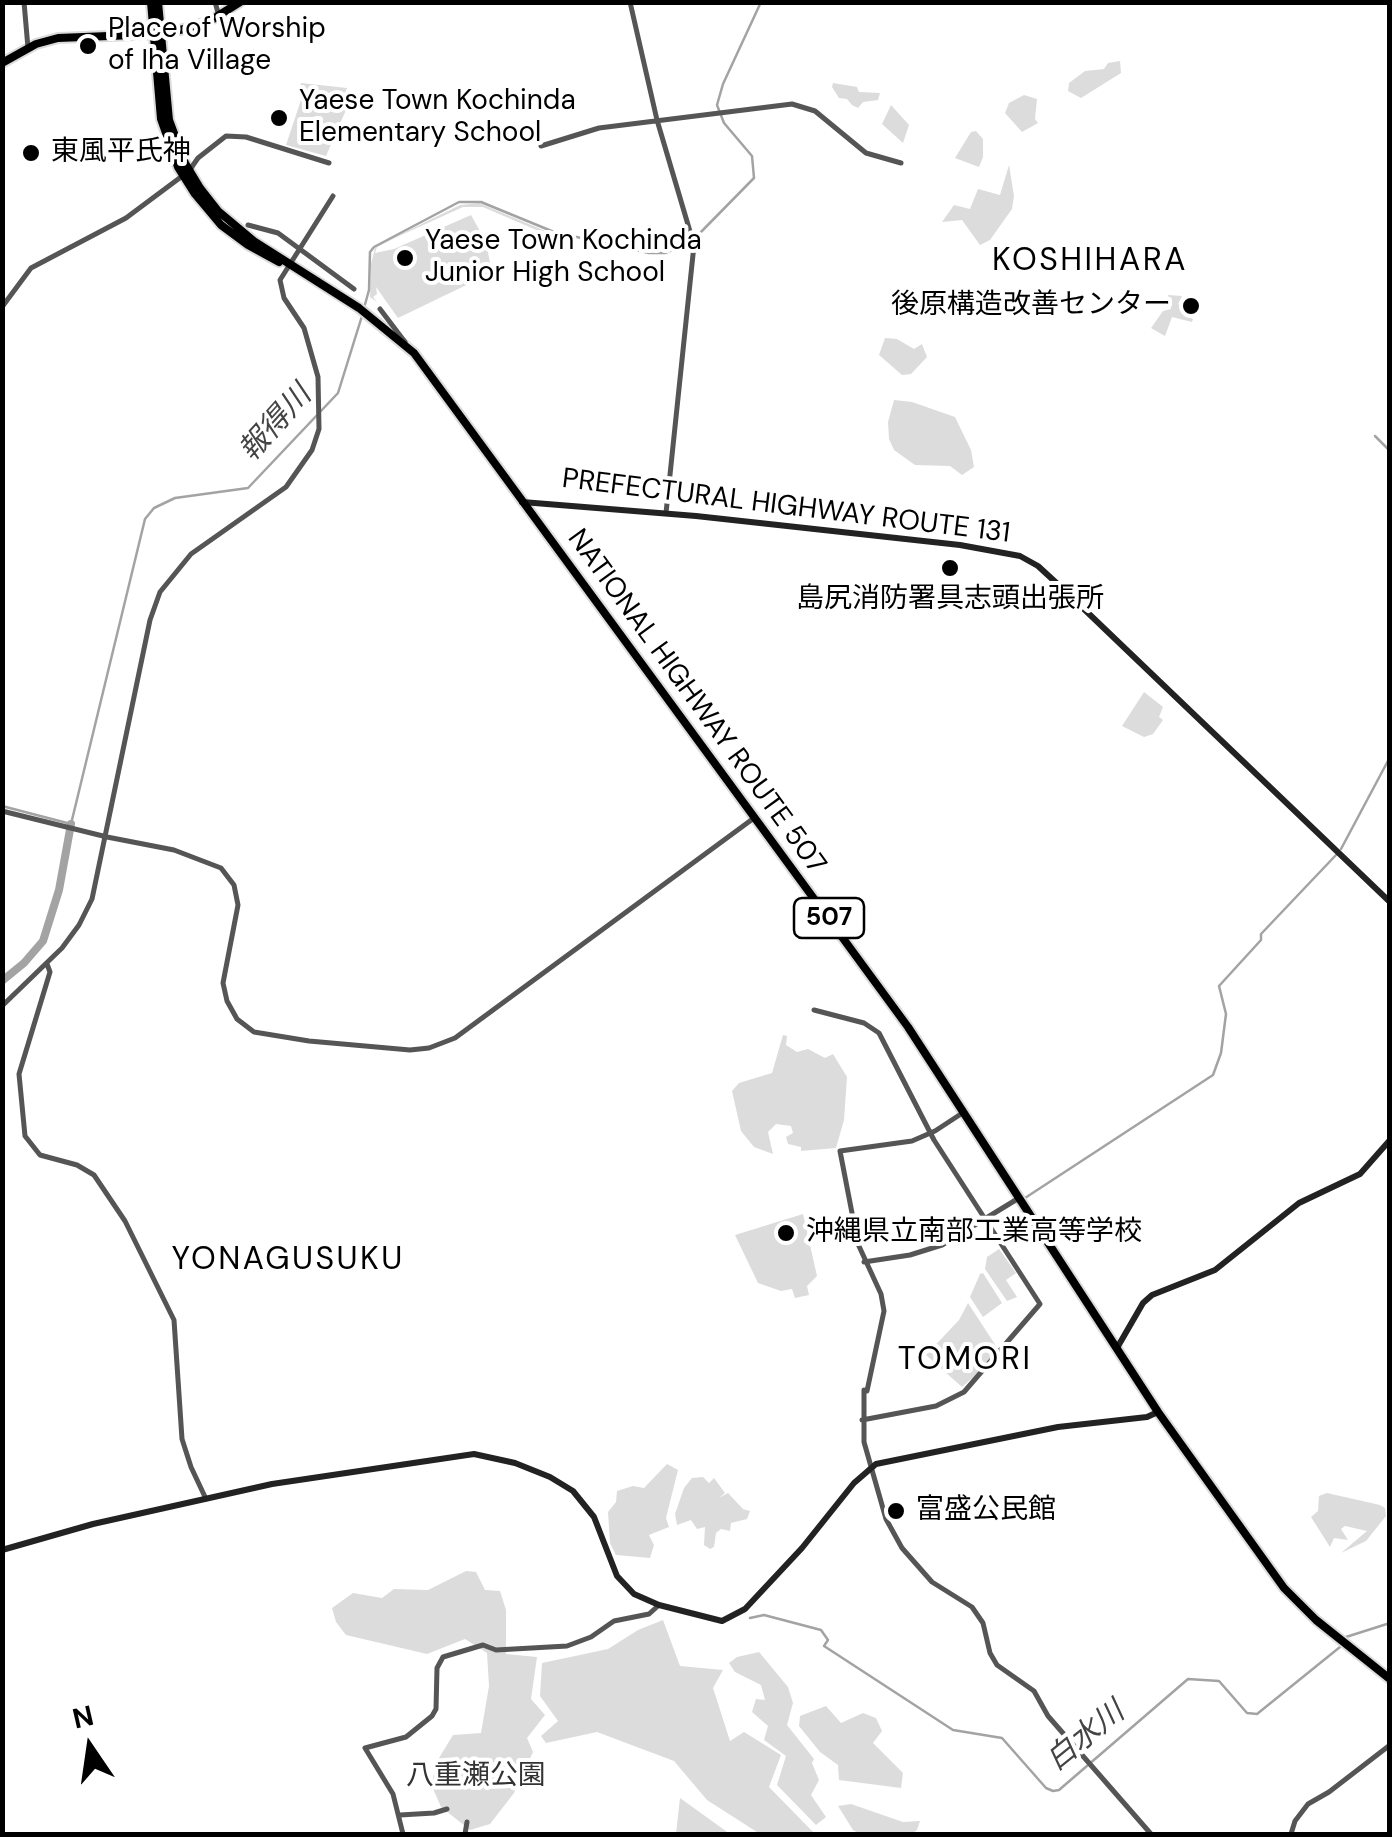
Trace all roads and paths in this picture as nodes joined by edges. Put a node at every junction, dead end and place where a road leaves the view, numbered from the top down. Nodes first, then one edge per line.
1 (24, 2) edge
2 (154, 2) edge
3 (216, 2) edge
4 (240, 2) edge
5 (630, 2) edge
6 (219, 16) junction
7 (156, 34) junction
8 (28, 48) junction
9 (2, 63) edge
10 (657, 120) junction
11 (540, 146) dead end
12 (328, 163) dead end
13 (901, 163) dead end
14 (186, 173) junction
15 (333, 196) dead end
16 (248, 225) dead end
17 (298, 248) junction
18 (288, 265) junction
19 (354, 289) dead end
20 (2, 307) edge
21 (380, 309) dead end
22 (406, 344) junction
23 (521, 502) junction
24 (666, 513) junction
25 (2, 811) edge
26 (754, 818) junction
27 (107, 838) junction
28 (1390, 902) edge
29 (47, 964) junction
30 (2, 1006) edge
31 (814, 1010) dead end
32 (964, 1112) junction
33 (930, 1134) junction
34 (1390, 1140) edge
35 (1018, 1198) junction
36 (984, 1218) junction
37 (864, 1262) junction
38 (1117, 1348) junction
39 (1158, 1412) junction
40 (862, 1420) junction
41 (871, 1468) junction
42 (206, 1499) junction
43 (2, 1550) edge
44 (659, 1605) junction
45 (1390, 1679) edge
46 (1390, 1744) edge
47 (447, 1809) dead end
48 (400, 1815) junction
49 (467, 1822) dead end
50 (403, 1834) edge
51 (465, 1834) edge
52 (1151, 1834) edge
53 (1291, 1834) edge

1 - 8 street
2 - 7 main road, 507
3 - 6 street
4 - 6 main road
5 - 10 street
6 - 7 main road
7 - 8 main road
7 - 14 main road, 507
8 - 9 main road
10 - 11 street
10 - 13 street
10 - 24 street
12 - 14 street
14 - 18 main road, NATIONAL HIGHWAY ROUTE 507 / 507
14 - 20 street
15 - 17 street
16 - 17 street
17 - 18 street
17 - 19 street
18 - 22 main road, NATIONAL HIGHWAY ROUTE 507 / 507
18 - 27 street
21 - 22 street
22 - 23 main road, NATIONAL HIGHWAY ROUTE 507 / 507
23 - 24 main road, PREFECTURAL HIGHWAY ROUTE 131
23 - 26 main road, NATIONAL HIGHWAY ROUTE 507 / 507
24 - 28 main road, PREFECTURAL HIGHWAY ROUTE 131
25 - 27 street
26 - 27 street
26 - 32 main road, NATIONAL HIGHWAY ROUTE 507 / 507
27 - 29 street
29 - 30 street
29 - 42 street
31 - 33 street
32 - 33 street
32 - 35 main road, NATIONAL HIGHWAY ROUTE 507 / 507
33 - 36 street
33 - 37 street
34 - 38 main road
35 - 36 street
35 - 38 main road, NATIONAL HIGHWAY ROUTE 507 / 507
36 - 37 street
36 - 40 street
37 - 40 street
38 - 39 main road, NATIONAL HIGHWAY ROUTE 507 / 507
39 - 41 main road
39 - 45 main road, NATIONAL HIGHWAY ROUTE 507 / 507
40 - 41 street
41 - 44 main road
41 - 52 street
42 - 43 main road
42 - 44 main road
44 - 48 street
46 - 53 street
47 - 48 street
48 - 50 street
49 - 51 street

